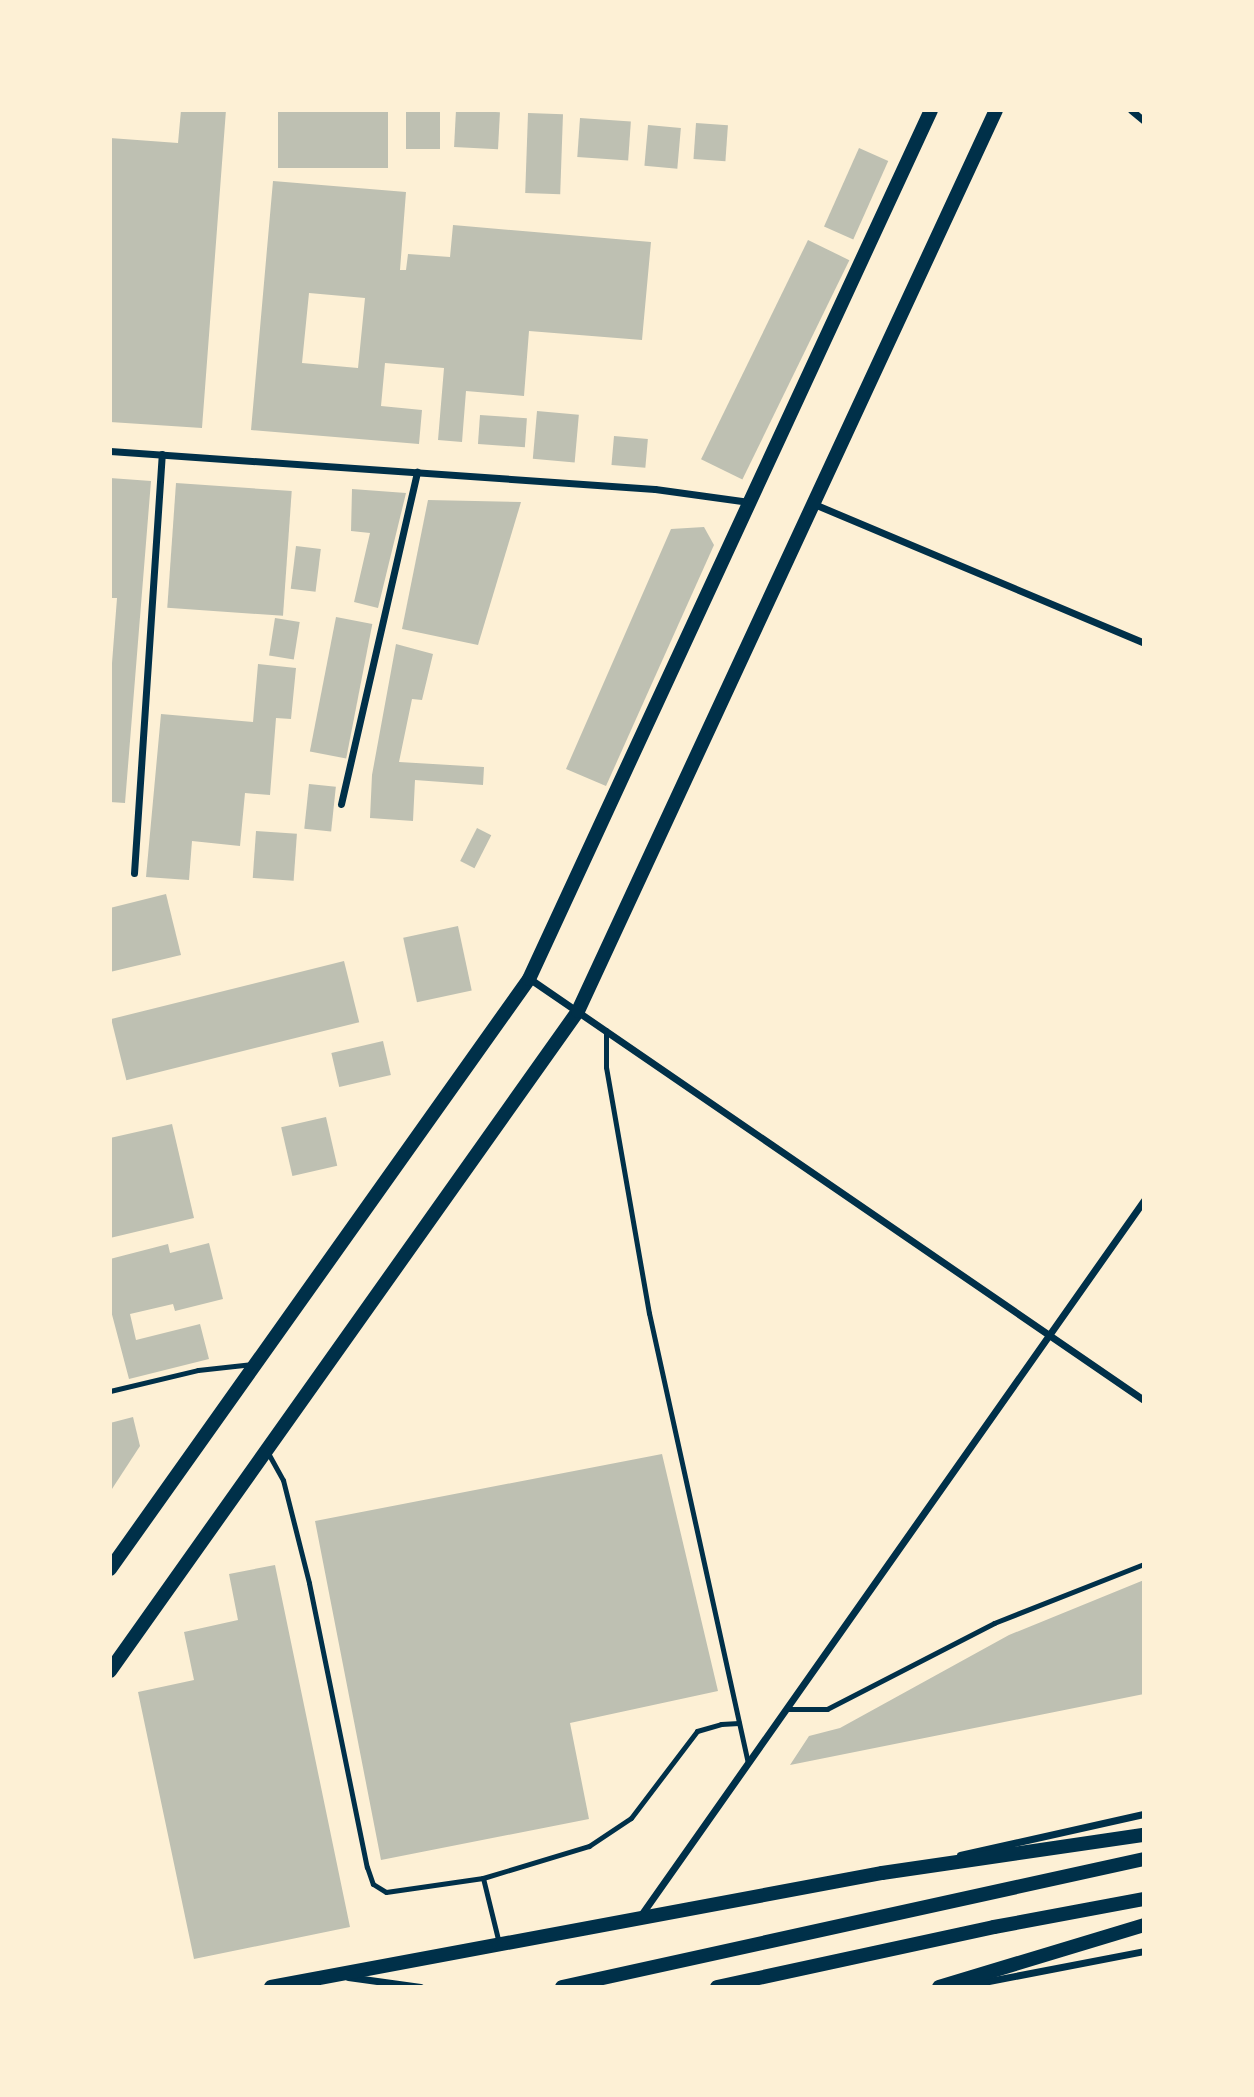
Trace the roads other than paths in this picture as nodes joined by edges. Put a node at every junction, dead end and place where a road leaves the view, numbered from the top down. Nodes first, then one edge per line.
1 (931, 110) edge
2 (996, 110) edge
3 (1131, 110) edge
4 (1144, 121) edge
5 (110, 451) edge
6 (162, 454) junction
7 (418, 472) junction
8 (749, 502) junction
9 (814, 504) junction
10 (1144, 643) edge
11 (341, 804) dead end
12 (134, 873) dead end
13 (529, 979) junction
14 (578, 1011) junction
15 (606, 1030) junction
16 (1144, 1199) edge
17 (1049, 1335) junction
18 (256, 1364) junction
19 (110, 1391) edge
20 (1144, 1400) edge
21 (266, 1451) junction
22 (1144, 1564) edge
23 (110, 1569) edge
24 (110, 1671) edge
25 (787, 1709) junction
26 (740, 1723) junction
27 (748, 1763) junction
28 (1144, 1814) edge
29 (1144, 1835) edge
30 (1144, 1859) edge
31 (883, 1872) junction
32 (483, 1878) junction
33 (1144, 1899) edge
34 (641, 1915) junction
35 (1144, 1925) edge
36 (499, 1943) junction
37 (1144, 1951) edge
38 (334, 1975) junction
39 (271, 1987) edge
40 (420, 1987) edge
41 (562, 1987) edge
42 (717, 1987) edge
43 (939, 1987) edge
44 (957, 1987) edge

1 - 8 main road
2 - 9 main road
3 - 4 street
5 - 6 street
6 - 7 street
6 - 12 street
7 - 8 street
7 - 11 street
8 - 13 main road
9 - 10 street
9 - 14 main road
13 - 14 street
13 - 18 main road
14 - 15 street
14 - 21 main road
15 - 17 street
15 - 26 lane
16 - 17 street
17 - 20 street
17 - 25 street
18 - 19 lane
18 - 23 main road
21 - 24 main road
21 - 32 lane
22 - 25 lane
25 - 27 street
26 - 27 lane
26 - 32 lane
27 - 34 street
28 - 31 street
29 - 31 main road
30 - 41 main road
31 - 34 main road
32 - 36 lane
33 - 42 main road
34 - 36 main road
35 - 43 main road
36 - 38 main road
37 - 44 street
38 - 39 main road
38 - 40 street

